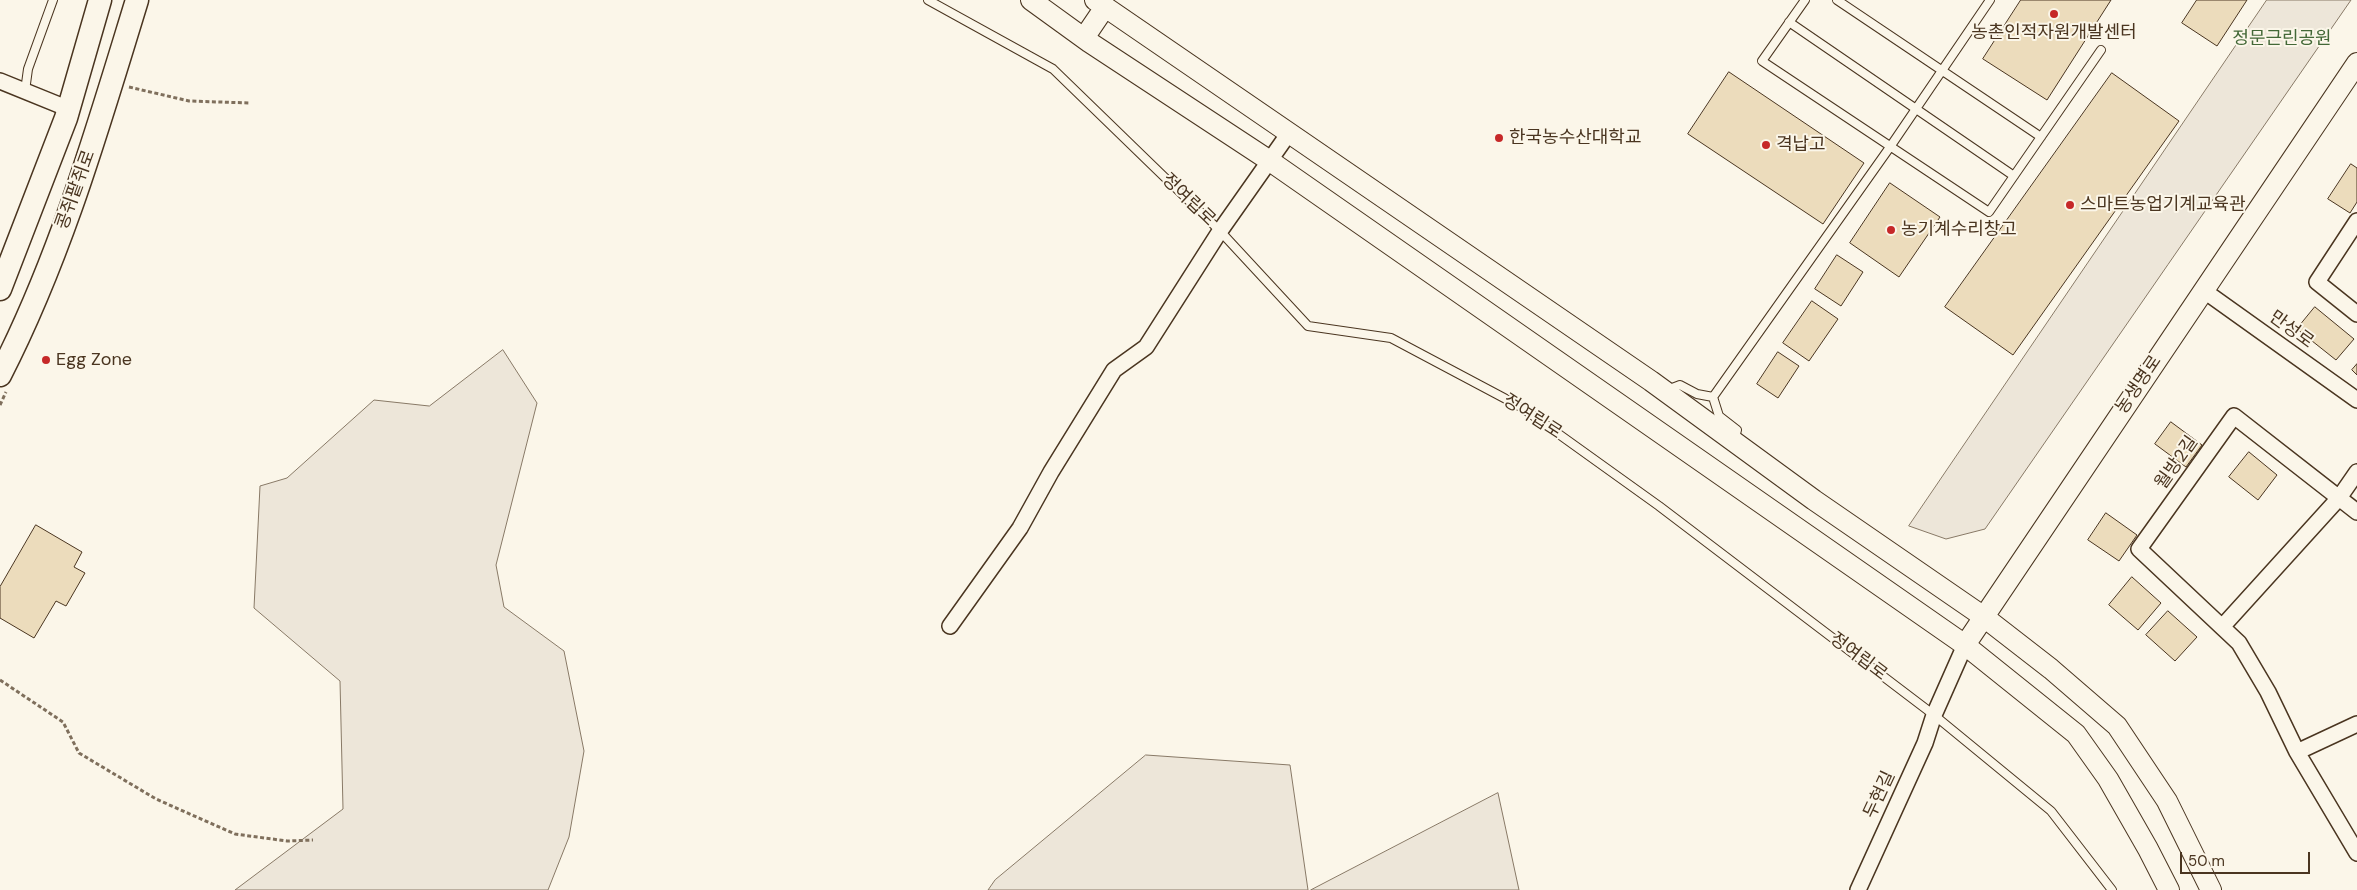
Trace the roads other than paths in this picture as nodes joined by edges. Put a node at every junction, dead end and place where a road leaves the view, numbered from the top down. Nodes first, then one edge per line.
1 (53, 0) edge
2 (100, 0) edge
3 (137, 0) edge
4 (928, 0) edge
5 (1031, 0) edge
6 (1805, 0) edge
7 (1837, 0) edge
8 (1990, 0) edge
9 (1101, 2) edge
10 (1789, 22) junction
11 (1084, 38) junction
12 (2101, 50) dead end
13 (2357, 63) edge
14 (1942, 71) junction
15 (0, 81) edge
16 (25, 91) junction
17 (69, 109) junction
18 (1916, 109) junction
19 (1289, 133) junction
20 (2041, 137) junction
21 (1890, 147) junction
22 (1270, 162) junction
23 (2014, 176) junction
24 (2357, 221) edge
25 (1220, 231) junction
26 (0, 289) edge
27 (2203, 290) junction
28 (2357, 314) edge
29 (0, 375) edge
30 (1665, 391) junction
31 (1714, 397) junction
32 (2357, 400) edge
33 (1734, 441) junction
34 (2357, 472) edge
35 (2339, 498) junction
36 (2357, 512) edge
37 (1984, 617) junction
38 (950, 626) dead end
39 (2222, 626) junction
40 (1965, 645) junction
41 (1934, 715) junction
42 (2357, 724) edge
43 (2296, 752) junction
44 (2357, 853) edge
45 (1858, 890) edge
46 (2112, 890) edge
47 (2169, 890) edge
48 (2211, 890) edge

1 - 16 lane
2 - 17 main road, 콩쥐팥쥐로
3 - 29 main road, 콩쥐팥쥐로
4 - 25 lane, 정여립로
5 - 11 street
6 - 10 lane
7 - 14 lane
8 - 14 lane
9 - 11 street
9 - 19 street
10 - 18 lane
10 - 21 lane
11 - 22 street
12 - 20 lane
13 - 27 street, 농생명로
14 - 18 lane
14 - 20 lane
15 - 16 street
16 - 17 street
17 - 26 main road, 콩쥐팥쥐로
18 - 21 lane
18 - 23 lane
19 - 22 street
19 - 30 street
20 - 23 lane
21 - 23 lane
21 - 31 lane
22 - 25 street
22 - 40 street
24 - 28 street
25 - 38 street
25 - 41 lane, 정여립로
27 - 32 street, 만성로
27 - 37 street, 농생명로
30 - 31 lane
30 - 33 street
31 - 33 lane
33 - 37 street
34 - 35 street
35 - 36 street, 월방2길
35 - 39 street
35 - 39 street, 월방2길
37 - 40 street, 농생명로
37 - 48 street
39 - 43 street, 월방2길
40 - 41 street, 농생명로
40 - 47 street
41 - 45 street, 두현길
41 - 46 lane, 정여립로
42 - 43 street
43 - 44 street, 월방2길

